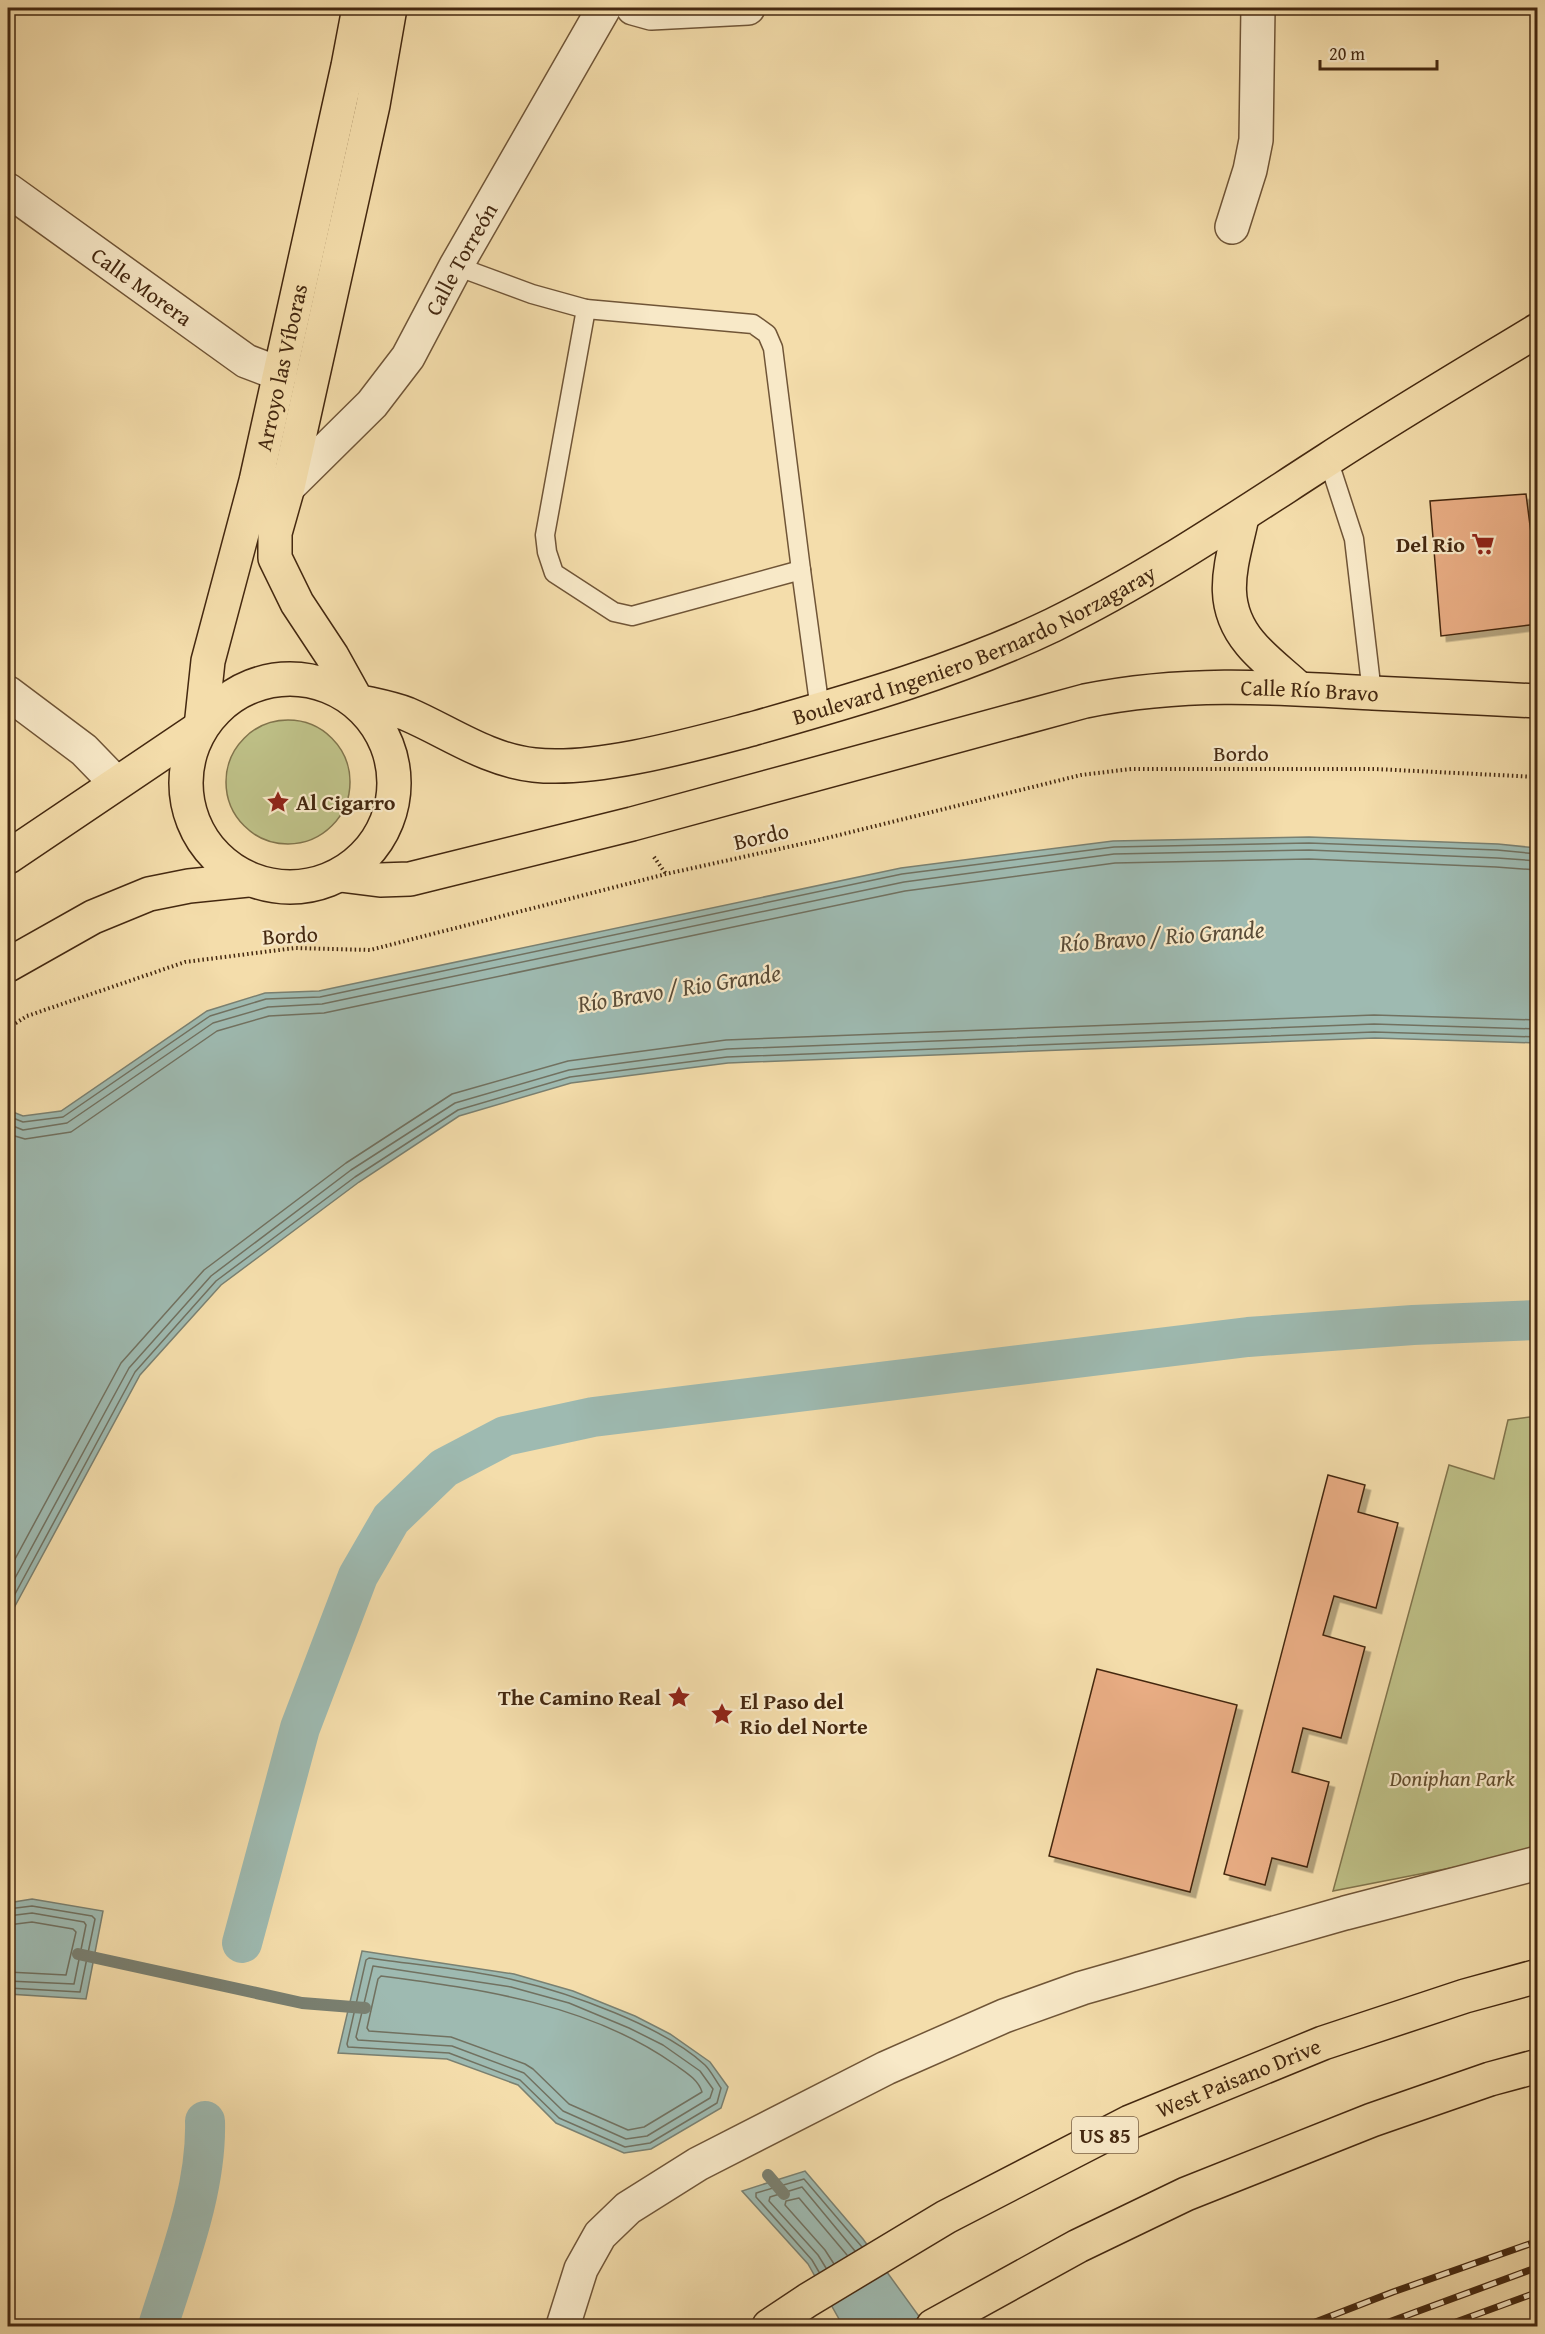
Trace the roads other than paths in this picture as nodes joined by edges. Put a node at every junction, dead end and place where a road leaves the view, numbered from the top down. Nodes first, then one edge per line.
1 (359, 8) edge
2 (390, 8) edge
3 (604, 8) edge
4 (633, 8) edge
5 (748, 8) edge
6 (1258, 8) edge
7 (8, 190) edge
8 (1232, 227) dead end
9 (456, 266) junction
10 (586, 309) junction
11 (1538, 330) edge
12 (280, 374) junction
13 (1328, 459) junction
14 (272, 484) junction
15 (1242, 517) junction
16 (801, 570) junction
17 (1297, 687) junction
18 (8, 693) edge
19 (1372, 693) junction
20 (1538, 700) edge
21 (357, 701) junction
22 (820, 710) junction
23 (201, 727) junction
24 (116, 783) junction
25 (8, 857) edge
26 (340, 875) junction
27 (248, 879) junction
28 (8, 965) edge
29 (1538, 1863) edge
30 (1538, 1976) edge
31 (1538, 2066) edge
32 (563, 2326) edge
33 (769, 2326) edge
34 (933, 2326) edge

1 - 12 main road, Arroyo las Víboras
2 - 14 main road, Arroyo las Víboras
3 - 9 street, Calle Torreón
4 - 5 street
6 - 8 street
7 - 12 street, Calle Morera
9 - 10 lane
9 - 14 street, Calle Torreón
10 - 16 lane
10 - 16 lane
11 - 13 main road, Boulevard Ingeniero Bernardo Norzagaray
12 - 14 main road, Arroyo las Víboras
13 - 15 main road, Boulevard Ingeniero Bernardo Norzagaray
13 - 19 lane
14 - 21 main road, Arroyo las Víboras
14 - 23 main road, Arroyo las Víboras
15 - 17 main road
15 - 22 main road, Boulevard Ingeniero Bernardo Norzagaray
16 - 22 lane
17 - 19 main road, Calle Río Bravo
17 - 26 main road, Calle Río Bravo
18 - 24 street
19 - 20 main road, Calle Río Bravo
21 - 22 main road, Boulevard Ingeniero Bernardo Norzagaray
21 - 23 main road
21 - 26 main road
23 - 24 main road
23 - 27 main road
24 - 25 main road
26 - 27 main road
27 - 28 main road
29 - 32 street
30 - 33 main road, West Paisano Drive / US 85
31 - 34 main road

